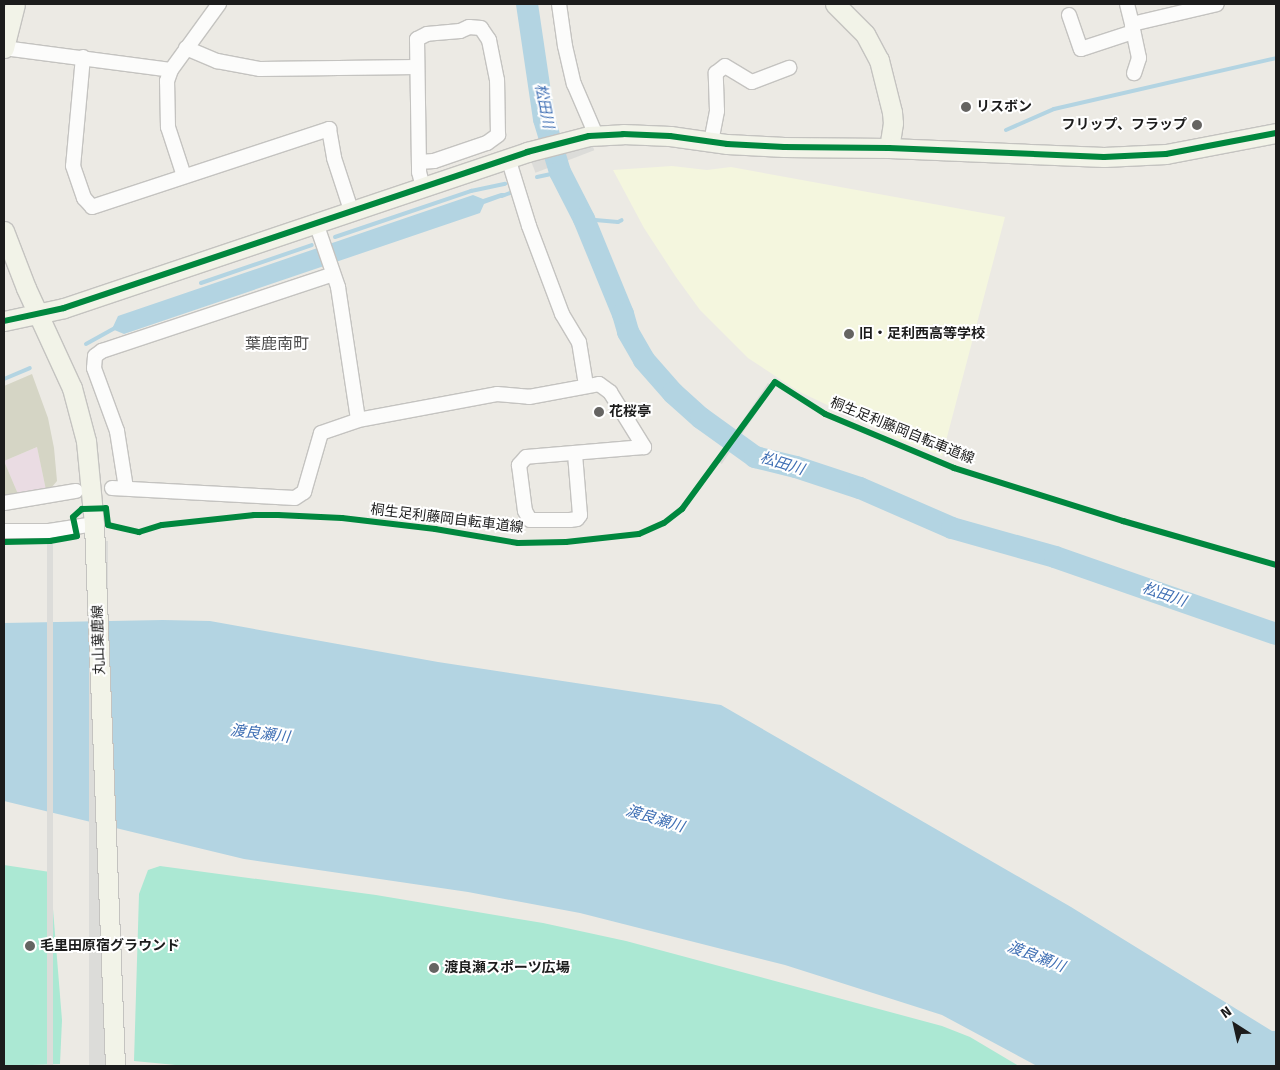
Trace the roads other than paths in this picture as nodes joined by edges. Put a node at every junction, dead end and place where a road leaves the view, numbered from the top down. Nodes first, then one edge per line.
1 (15, 4) edge
2 (219, 4) edge
3 (559, 4) edge
4 (835, 4) edge
5 (1127, 4) edge
6 (1218, 4) edge
7 (1069, 15) dead end
8 (1132, 28) junction
9 (4, 48) edge
10 (186, 48) junction
11 (83, 57) junction
12 (417, 67) junction
13 (789, 68) dead end
14 (171, 70) junction
15 (1134, 73) dead end
16 (1276, 133) edge
17 (592, 136) junction
18 (711, 142) junction
19 (889, 148) junction
20 (508, 158) junction
21 (419, 162) junction
22 (184, 176) junction
23 (423, 187) junction
24 (351, 210) junction
25 (316, 223) junction
26 (4, 231) edge
27 (332, 269) junction
28 (39, 314) junction
29 (4, 321) edge
30 (586, 385) junction
31 (358, 420) junction
32 (575, 454) junction
33 (76, 491) dead end
34 (4, 503) edge
35 (4, 531) edge
36 (95, 532) junction
37 (114, 1066) edge

1 - 9 street
2 - 10 street
3 - 17 street
4 - 19 street
5 - 8 street
6 - 8 street
7 - 8 street
8 - 15 street
9 - 11 street
10 - 12 street
10 - 14 street
11 - 14 street
11 - 22 street
12 - 21 street
12 - 21 street
13 - 18 street
14 - 22 street
16 - 19 street
17 - 18 street
17 - 20 street
18 - 19 street
20 - 23 street
20 - 30 street
21 - 23 street
22 - 24 street
23 - 24 street
24 - 25 street
25 - 27 street
25 - 28 street
26 - 28 street, 丸山葉鹿線
27 - 31 street
27 - 31 street
28 - 29 street
28 - 36 street, 丸山葉鹿線
30 - 31 street
30 - 32 street
32 - 32 street
33 - 34 street
35 - 36 street
36 - 37 street, 丸山葉鹿線

